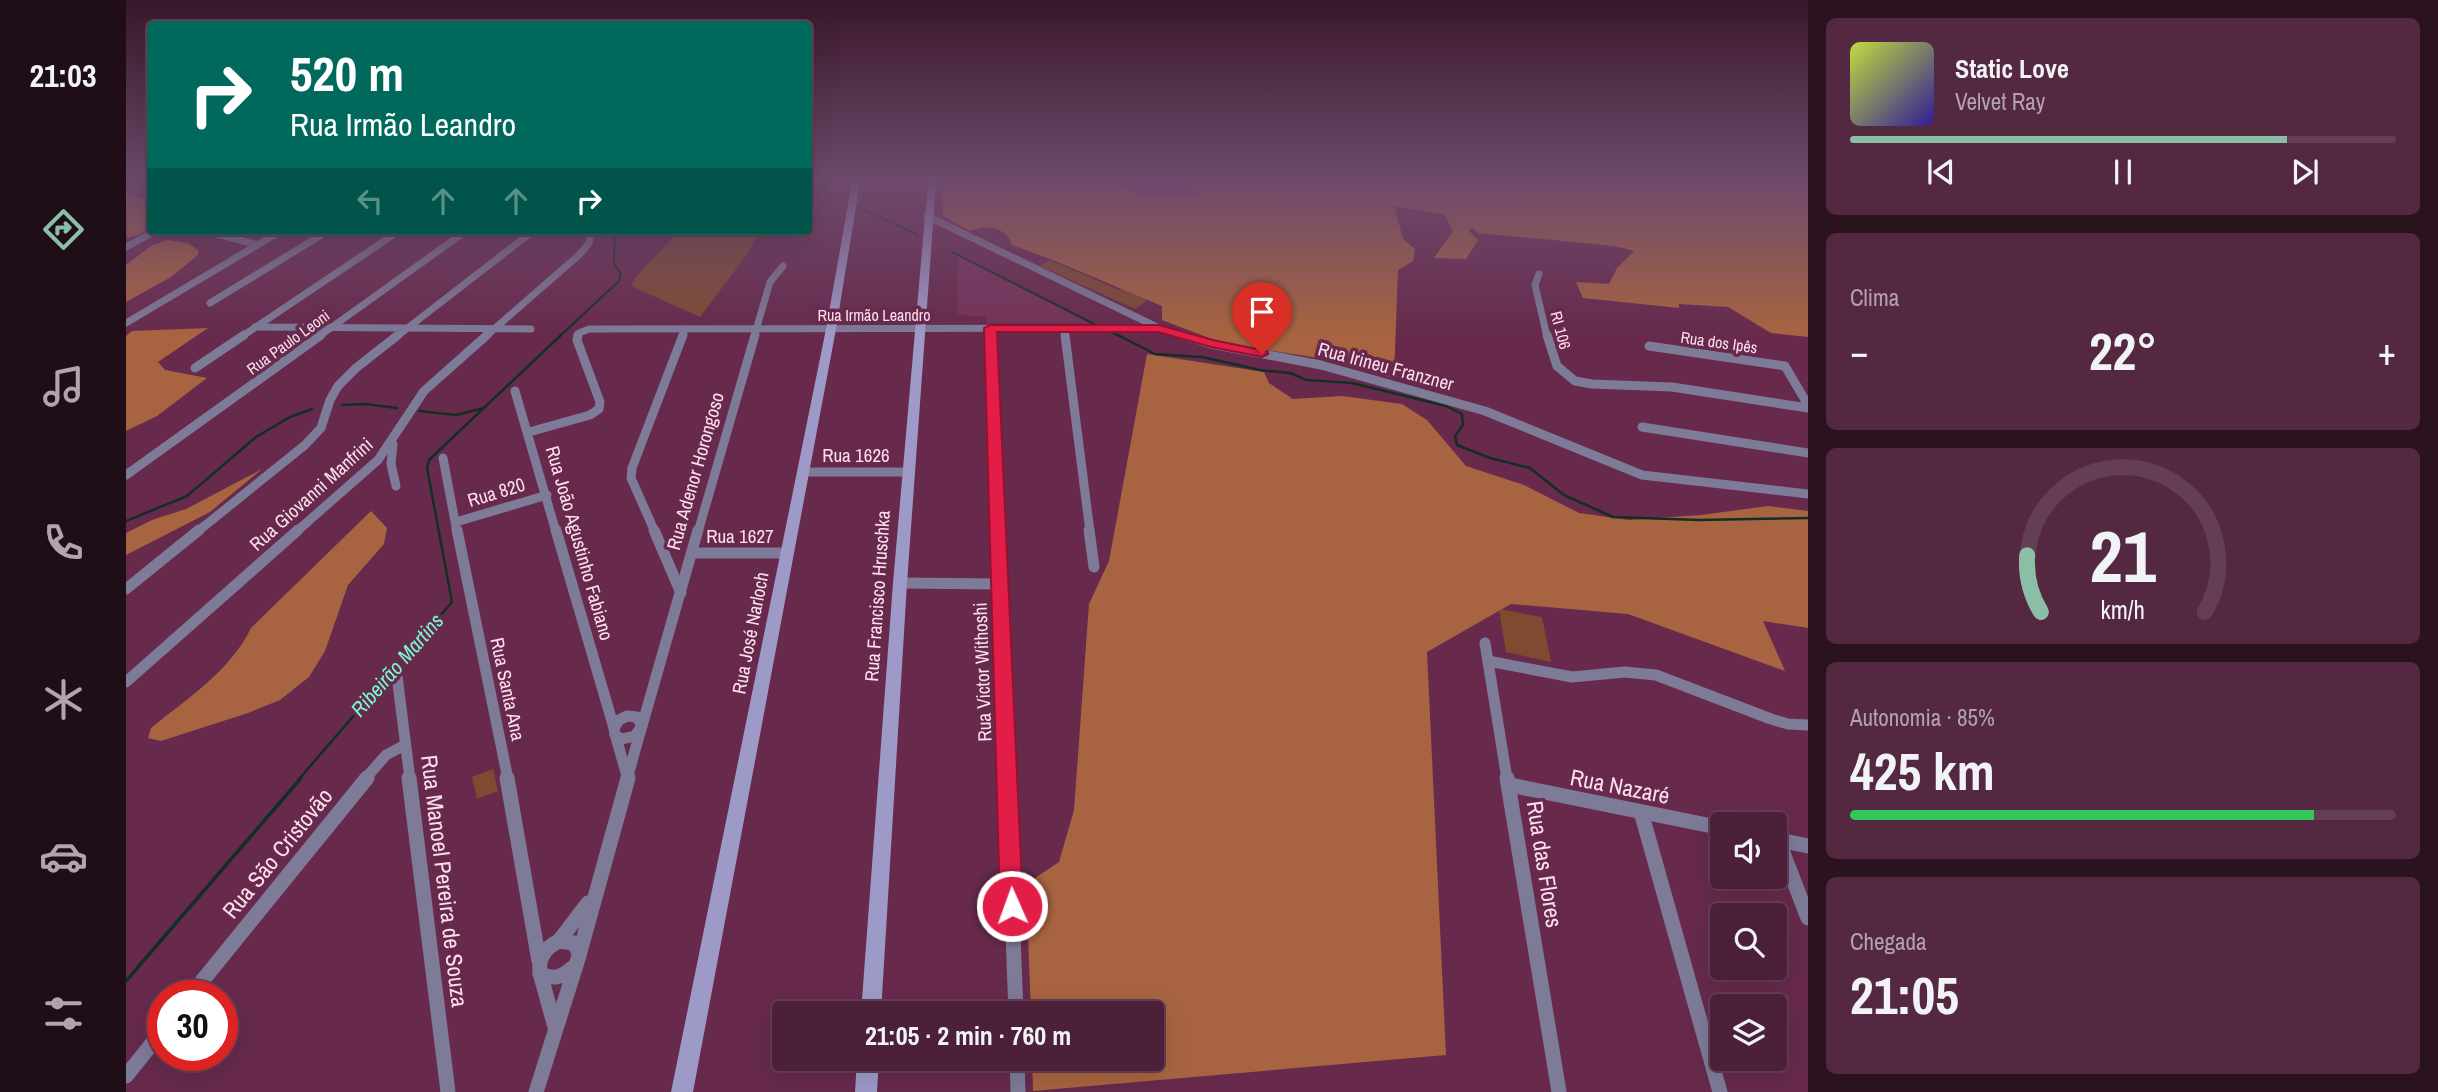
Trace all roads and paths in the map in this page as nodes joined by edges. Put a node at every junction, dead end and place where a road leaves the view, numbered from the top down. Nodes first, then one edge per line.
1 (847, 233) edge
2 (926, 233) edge
3 (962, 233) edge
4 (148, 235) edge
5 (221, 235) edge
6 (274, 235) edge
7 (320, 235) edge
8 (393, 235) edge
9 (460, 235) edge
10 (528, 235) edge
11 (591, 235) edge
12 (257, 245) junction
13 (126, 247) edge
14 (783, 265) dead end
15 (1539, 274) dead end
16 (210, 303) dead end
17 (126, 323) edge
18 (256, 327) junction
19 (920, 328) junction
20 (990, 328) junction
21 (1064, 328) junction
22 (1159, 328) junction
23 (331, 329) junction
24 (407, 329) junction
25 (493, 329) junction
26 (531, 329) dead end
27 (685, 329) junction
28 (758, 329) junction
29 (831, 329) junction
30 (1648, 346) dead end
31 (195, 368) dead end
32 (515, 391) dead end
33 (1808, 407) edge
34 (1643, 427) dead end
35 (529, 432) junction
36 (394, 440) junction
37 (1808, 453) edge
38 (443, 458) dead end
39 (803, 472) junction
40 (909, 472) junction
41 (126, 475) edge
42 (396, 486) dead end
43 (1808, 494) edge
44 (547, 495) junction
45 (456, 522) junction
46 (692, 553) junction
47 (786, 554) junction
48 (1094, 567) dead end
49 (900, 583) junction
50 (1000, 584) junction
51 (126, 589) edge
52 (681, 593) junction
53 (1485, 643) dead end
54 (1488, 661) junction
55 (397, 676) dead end
56 (126, 682) edge
57 (651, 691) junction
58 (606, 706) junction
59 (629, 716) junction
60 (1808, 725) edge
61 (641, 728) junction
62 (614, 730) junction
63 (405, 745) junction
64 (628, 778) junction
65 (1510, 785) junction
66 (1641, 812) junction
67 (1710, 826) edge
68 (1787, 841) edge
69 (1808, 846) edge
70 (1787, 866) edge
71 (597, 889) junction
72 (1808, 918) edge
73 (533, 929) junction
74 (555, 942) junction
75 (577, 959) junction
76 (540, 967) junction
77 (203, 980) edge
78 (873, 1001) edge
79 (1016, 1001) edge
80 (555, 1027) junction
81 (147, 1050) edge
82 (868, 1071) edge
83 (1017, 1071) edge
84 (126, 1076) edge
85 (448, 1092) edge
86 (536, 1092) edge
87 (682, 1092) edge
88 (866, 1092) edge
89 (1018, 1092) edge
90 (1559, 1092) edge
91 (1720, 1092) edge

1 - 29 main road, Rua José Narloch
2 - 19 main road, Rua Francisco Hruschka
3 - 22 street, Rua Irineu Franzner
4 - 13 street
5 - 12 street
6 - 12 street
7 - 16 street
8 - 18 street
9 - 23 street, Rua Paulo Leoni
10 - 24 street
11 - 25 street, Rua Giovanni Manfrini
12 - 17 street
14 - 28 street, Rua Adenor Horongoso
15 - 33 street, RI 106
18 - 23 street
18 - 31 street
19 - 20 street, Rua Irmão Leandro
19 - 29 street, Rua Irmão Leandro
19 - 40 main road, Rua Francisco Hruschka
20 - 21 street, Rua Irmão Leandro
20 - 50 street, Rua Victor Withoshi
21 - 22 street, Rua Irmão Leandro
21 - 48 street
22 - 43 street, Rua Irineu Franzner
23 - 24 street
23 - 41 street, Rua Paulo Leoni
24 - 25 street
24 - 51 street
25 - 26 street
25 - 36 street, Rua Giovanni Manfrini
27 - 28 street, Rua Irmão Leandro
27 - 35 street, Rua Irmão Leandro
27 - 52 street
28 - 29 street, Rua Irmão Leandro
28 - 46 street, Rua Adenor Horongoso
29 - 39 main road, Rua José Narloch
30 - 33 street, Rua dos Ipês
32 - 35 street, Rua João Agustinho Fabiano
34 - 37 street
35 - 44 street, Rua João Agustinho Fabiano
36 - 42 street
36 - 56 street, Rua Giovanni Manfrini
38 - 45 street, Rua Santa Ana
39 - 40 street, Rua 1626
39 - 47 main road, Rua José Narloch
40 - 49 main road, Rua Francisco Hruschka
44 - 45 street, Rua 820
44 - 58 street, Rua João Agustinho Fabiano
45 - 73 street, Rua Santa Ana
46 - 47 street, Rua 1627
46 - 52 street, Rua Adenor Horongoso
47 - 87 main road, Rua José Narloch
49 - 50 street
49 - 78 main road, Rua Francisco Hruschka
50 - 79 street, Rua Victor Withoshi
52 - 57 street, Rua Adenor Horongoso
53 - 54 street, Rua das Flores
54 - 60 street
54 - 65 street, Rua das Flores
55 - 63 street, Rua Manoel Pereira de Souza
57 - 59 street, Rua Adenor Horongoso
57 - 61 street, Rua Adenor Horongoso
58 - 59 street
58 - 62 street, Rua João Agustinho Fabiano
59 - 61 street
59 - 62 street
61 - 62 street
61 - 64 street, Rua Adenor Horongoso
62 - 64 street
63 - 77 street, Rua São Cristovão
63 - 85 street, Rua Manoel Pereira de Souza
64 - 71 street, Rua Adenor Horongoso
65 - 66 street, Rua Nazaré
65 - 90 street, Rua das Flores
66 - 67 street, Rua Nazaré
66 - 91 street
68 - 69 street
70 - 72 street
71 - 74 street, Rua Adenor Horongoso
71 - 75 street, Rua Adenor Horongoso
73 - 74 street
73 - 76 street, Rua Santa Ana
74 - 75 street
74 - 76 street, Rua Adenor Horongoso
75 - 76 street
75 - 80 street, Rua Adenor Horongoso
76 - 80 street
80 - 86 street, Rua Adenor Horongoso
81 - 84 street
82 - 88 main road
83 - 89 street

